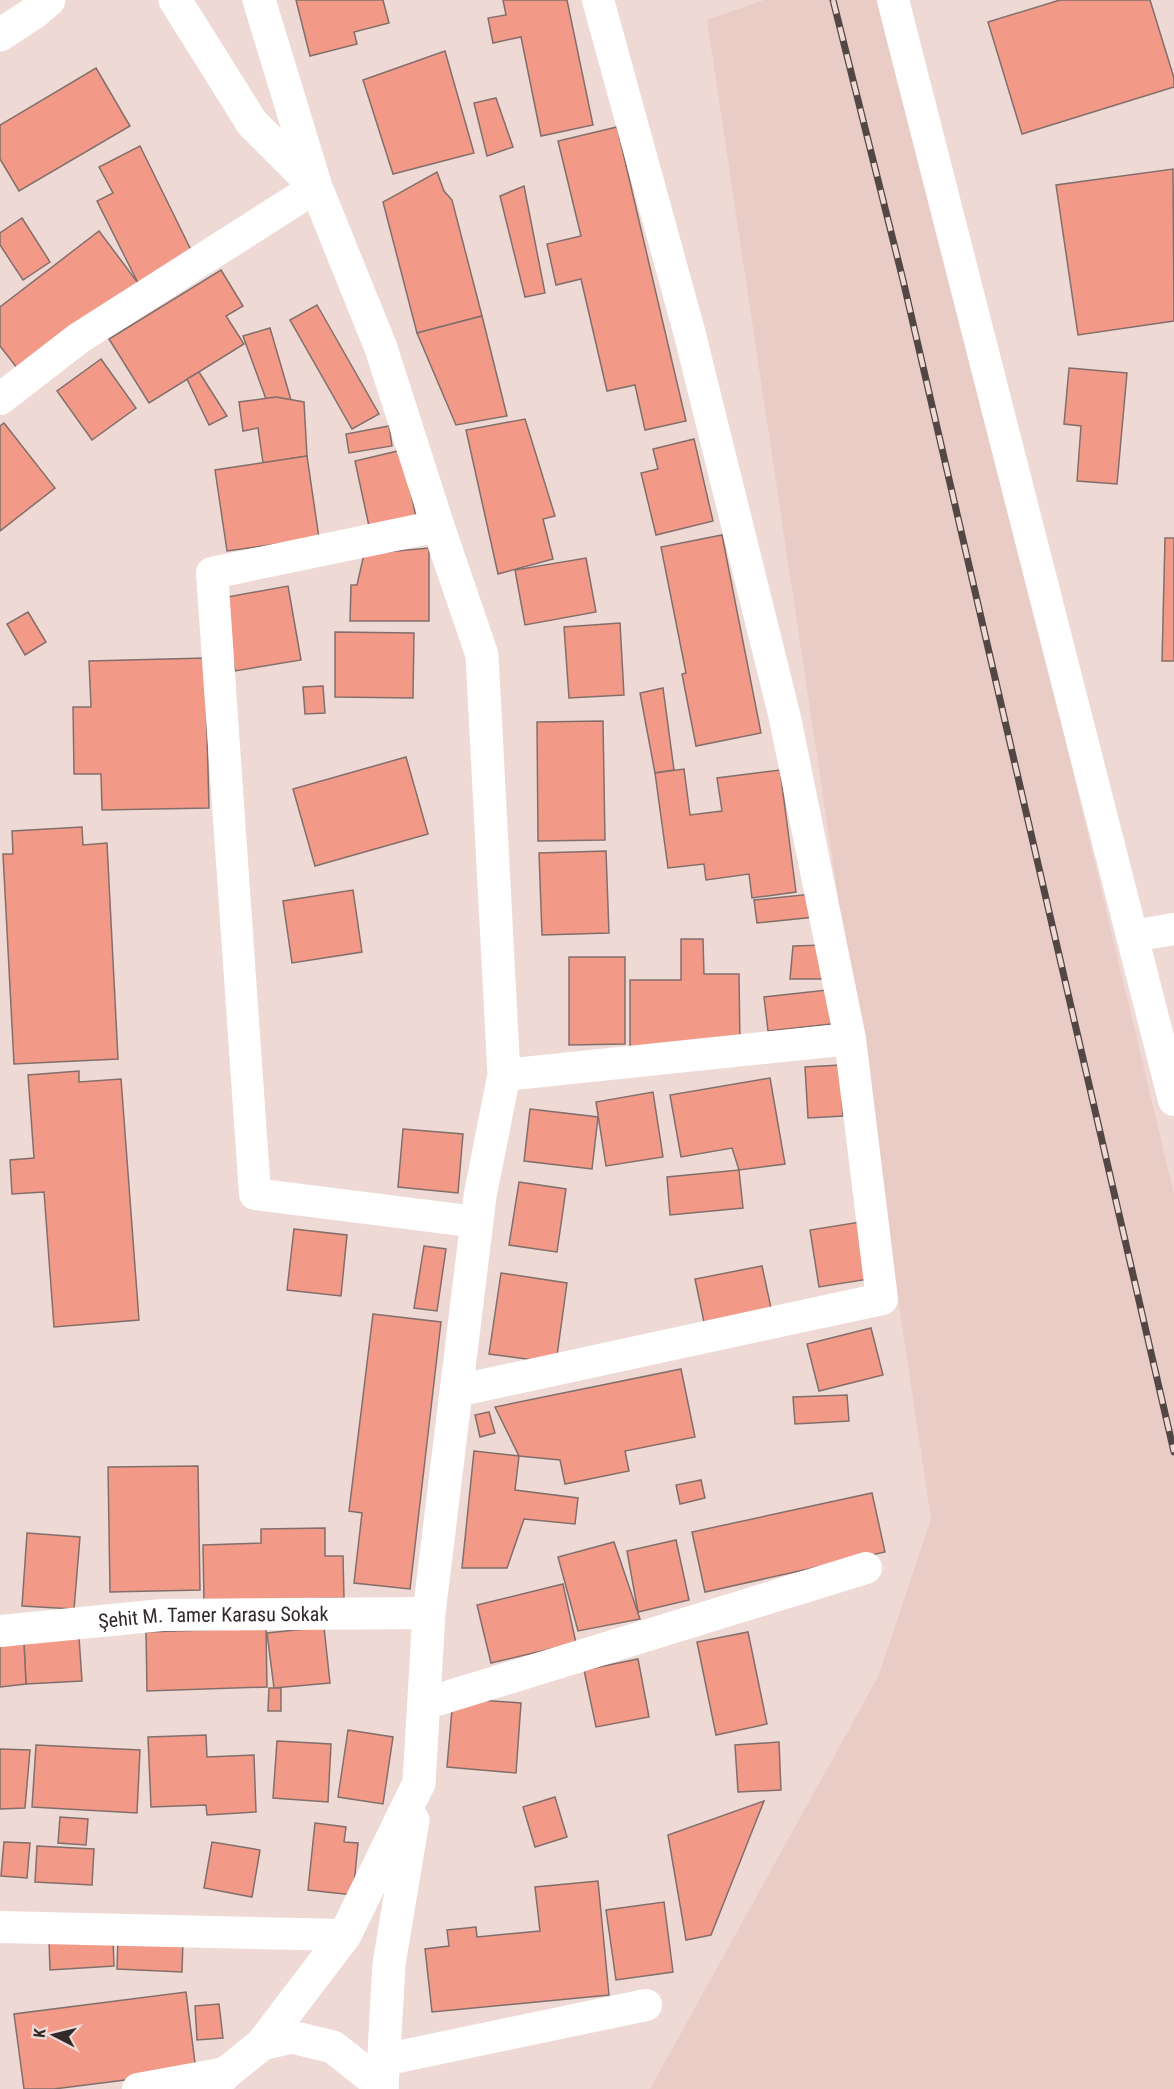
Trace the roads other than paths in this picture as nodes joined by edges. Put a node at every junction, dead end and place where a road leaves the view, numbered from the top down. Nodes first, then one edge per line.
1 (49, 0) edge
2 (175, 0) edge
3 (259, 0) edge
4 (598, 0) edge
5 (893, 0) edge
6 (0, 35) edge
7 (316, 187) junction
8 (0, 399) edge
9 (438, 526) junction
10 (1174, 929) edge
11 (1132, 936) junction
12 (850, 1039) junction
13 (504, 1075) junction
14 (1174, 1100) edge
15 (477, 1222) junction
16 (456, 1391) junction
17 (866, 1568) dead end
18 (429, 1613) junction
19 (0, 1631) edge
20 (424, 1704) junction
21 (419, 1784) junction
22 (0, 1927) edge
23 (345, 1935) junction
24 (646, 2005) dead end
25 (262, 2044) junction
26 (382, 2079) edge
27 (219, 2081) edge
28 (138, 2089) edge

1 - 6 street
2 - 7 street
3 - 7 street
4 - 12 street
5 - 11 street
7 - 8 street
7 - 9 street
9 - 13 street
9 - 15 street
10 - 11 street
11 - 14 street
12 - 13 street
12 - 16 street
13 - 15 street
15 - 16 street
16 - 18 street
17 - 20 street
18 - 19 street, Şehit M. Tamer Karasu Sokak
18 - 20 street
20 - 21 street
21 - 23 street
21 - 26 street
22 - 23 street
23 - 25 street
24 - 26 street
25 - 26 street
25 - 27 street
27 - 28 street

